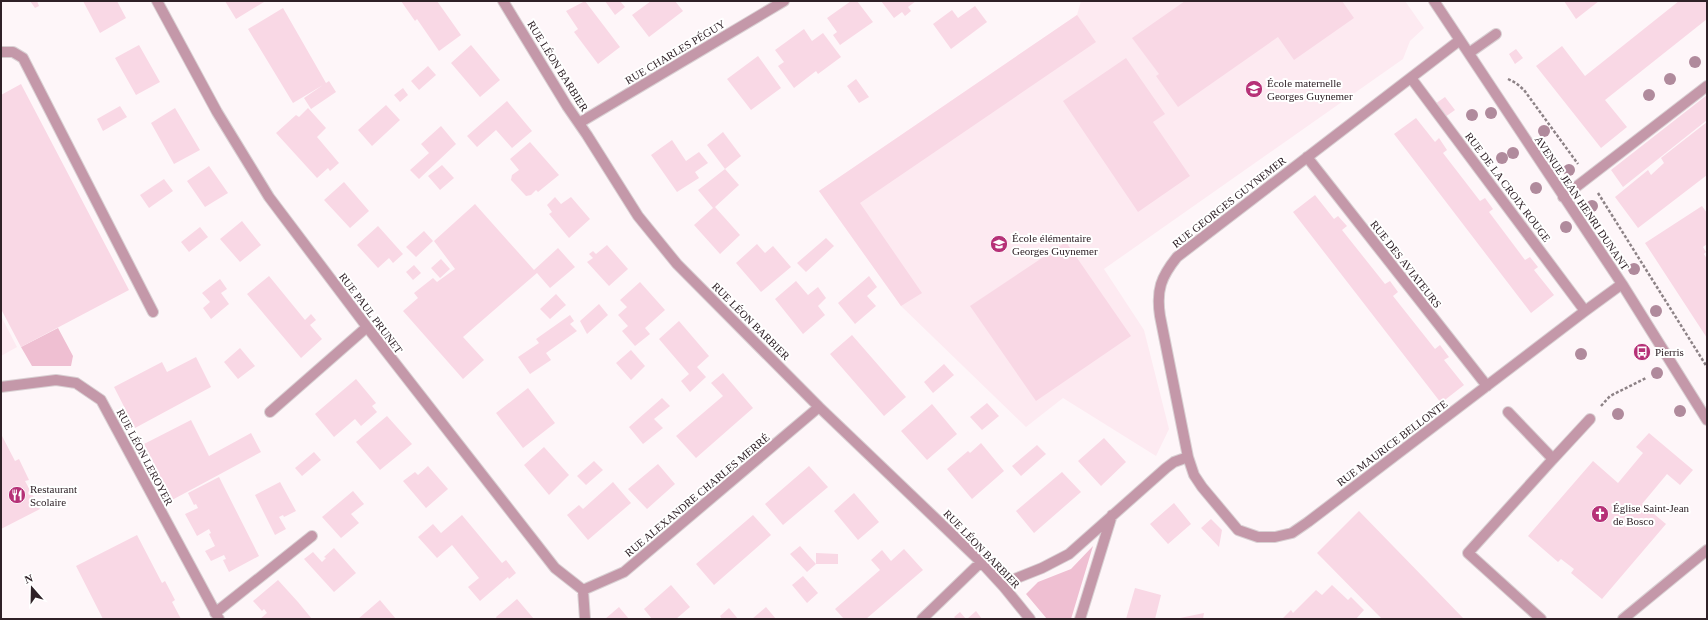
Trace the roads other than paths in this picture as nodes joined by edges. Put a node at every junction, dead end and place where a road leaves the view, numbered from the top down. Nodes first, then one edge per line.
1 (157, 1) edge
2 (503, 1) edge
3 (784, 1) edge
4 (1434, 1) edge
5 (1496, 34) dead end
6 (1460, 40) junction
7 (1, 52) edge
8 (1469, 53) junction
9 (1411, 78) junction
10 (1707, 86) edge
11 (579, 123) junction
12 (1307, 157) junction
13 (1563, 196) junction
14 (1622, 284) junction
15 (1585, 311) junction
16 (153, 312) dead end
17 (367, 327) junction
18 (1, 386) edge
19 (1487, 386) junction
20 (819, 407) junction
21 (270, 412) dead end
22 (1508, 412) dead end
23 (1590, 419) dead end
24 (1707, 420) edge
25 (1188, 457) junction
26 (1553, 459) junction
27 (1112, 515) junction
28 (312, 536) dead end
29 (1707, 550) edge
30 (981, 562) junction
31 (1004, 587) junction
32 (584, 590) junction
33 (217, 616) edge
34 (585, 619) edge
35 (922, 619) edge
36 (1030, 619) edge
37 (1080, 619) edge
38 (1540, 619) edge
39 (1622, 619) edge

1 - 17 street, RUE PAUL PRUNET
2 - 11 street, RUE LÉON BARBIER
3 - 11 street, RUE CHARLES PÉGUY
4 - 6 street, AVENUE JEAN HENRI DUNANT
5 - 8 street
6 - 8 street, AVENUE JEAN HENRI DUNANT
6 - 9 street, RUE GEORGES GUYNEMER
7 - 16 street
8 - 13 street, AVENUE JEAN HENRI DUNANT
9 - 12 street, RUE GEORGES GUYNEMER
9 - 15 street, RUE DE LA CROIX ROUGE
10 - 13 street
11 - 20 street, RUE LÉON BARBIER
12 - 19 street, RUE DES AVIATEURS
12 - 25 street, RUE GEORGES GUYNEMER
13 - 14 street, AVENUE JEAN HENRI DUNANT
14 - 15 street, RUE MAURICE BELLONTE
14 - 24 street, AVENUE JEAN HENRI DUNANT
15 - 19 street, RUE MAURICE BELLONTE
17 - 21 street
17 - 32 street, RUE PAUL PRUNET
18 - 33 street, RUE LÉON LEROYER
19 - 25 street, RUE MAURICE BELLONTE
20 - 30 street, RUE LÉON BARBIER
20 - 32 street, RUE ALEXANDRE CHARLES MERRÉ
22 - 26 street
23 - 26 street
25 - 27 street
26 - 38 street
27 - 31 street
27 - 37 street
28 - 33 street
29 - 39 street
30 - 31 street, RUE LÉON BARBIER
30 - 35 street
31 - 36 street, RUE LÉON BARBIER
32 - 34 street

